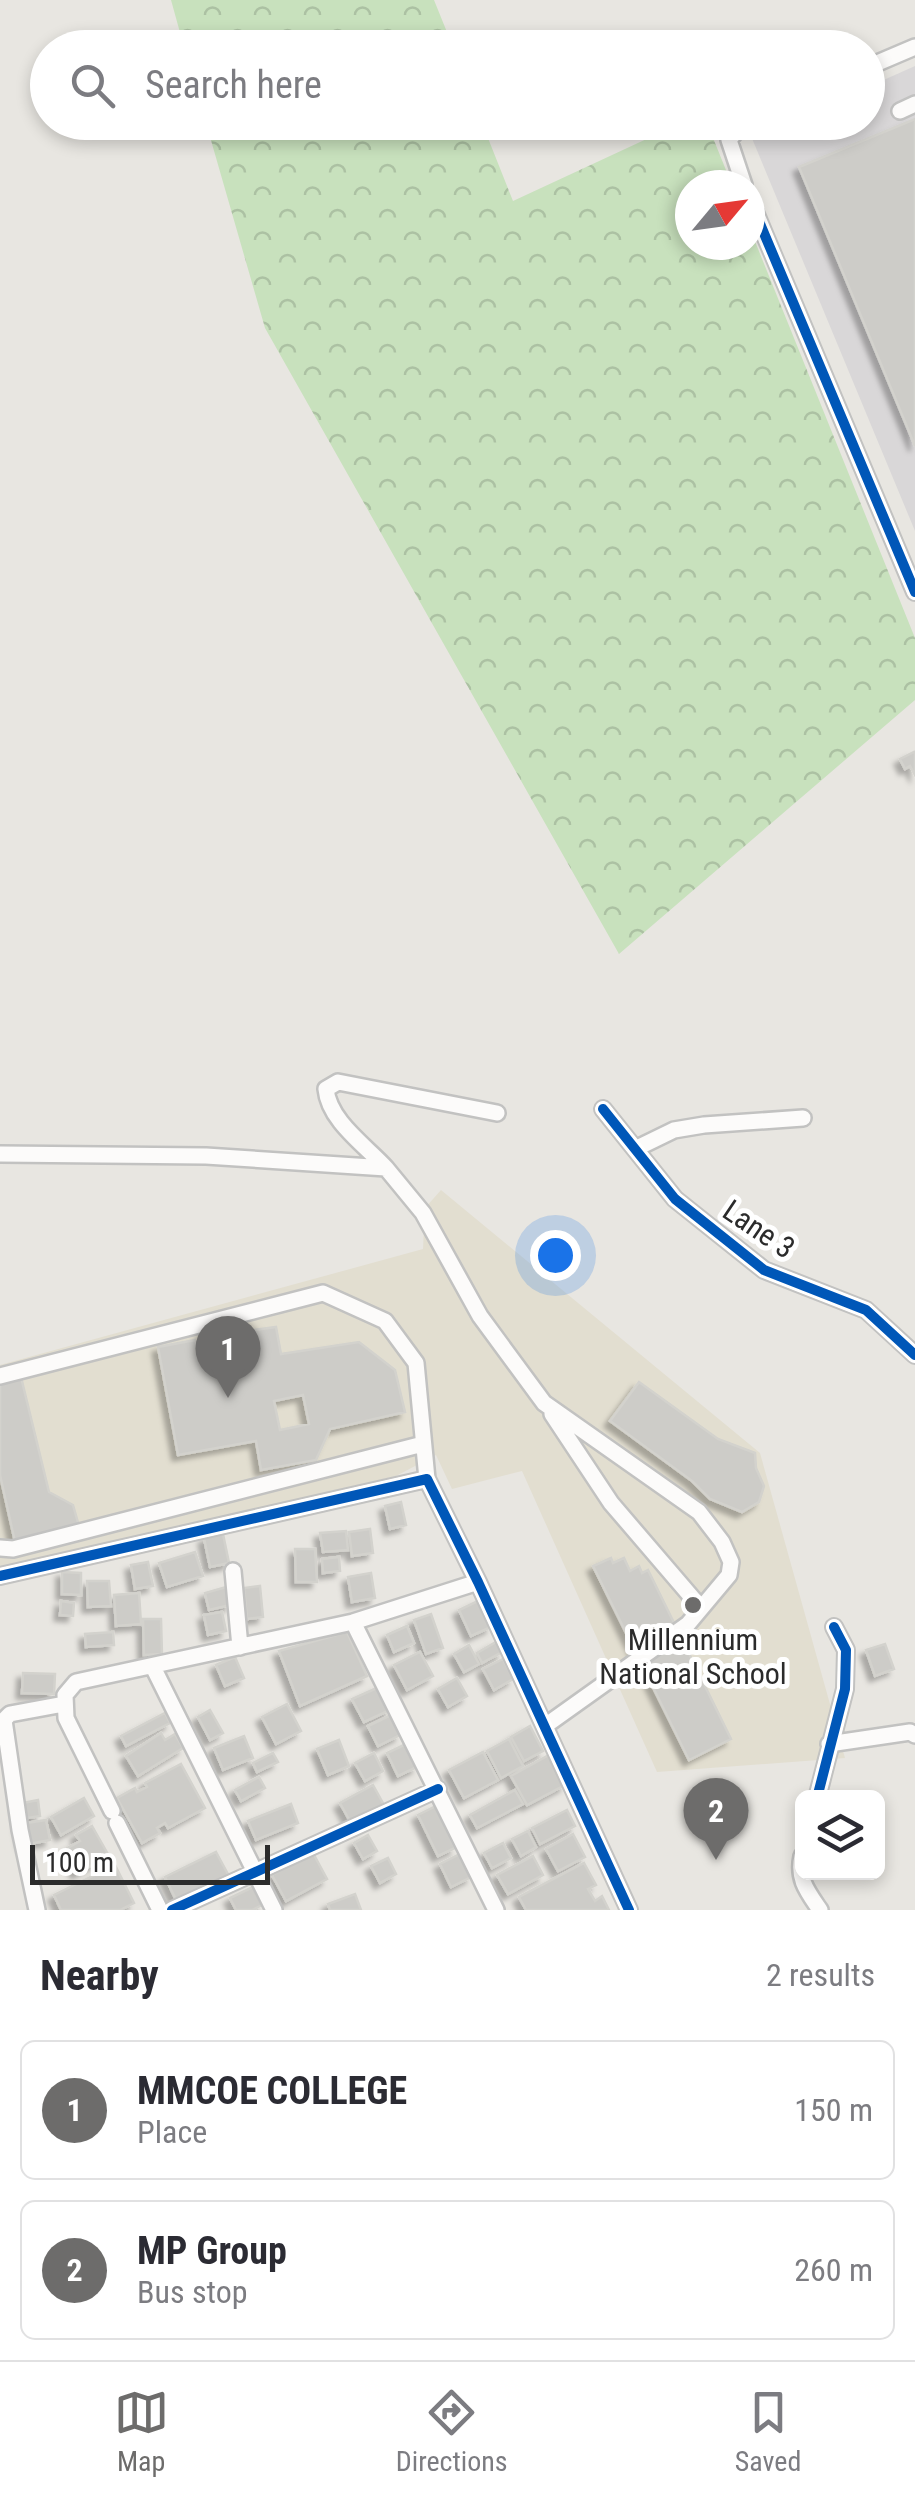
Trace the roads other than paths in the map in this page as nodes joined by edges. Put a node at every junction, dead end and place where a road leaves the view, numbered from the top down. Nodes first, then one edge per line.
1 (915, 47) edge
2 (885, 60) edge
3 (729, 140) edge
4 (739, 170) edge
5 (765, 236) edge
6 (915, 592) edge
7 (604, 1108) dead end
8 (498, 1114) dead end
9 (803, 1118) dead end
10 (635, 1149) junction
11 (0, 1154) edge
12 (386, 1168) junction
13 (915, 1356) edge
14 (0, 1376) edge
15 (544, 1402) junction
16 (423, 1444) junction
17 (426, 1479) junction
18 (0, 1548) edge
19 (233, 1571) dead end
20 (0, 1576) edge
21 (478, 1582) junction
22 (701, 1608) junction
23 (353, 1622) junction
24 (834, 1627) dead end
25 (240, 1647) junction
26 (153, 1667) junction
27 (64, 1704) junction
28 (2, 1720) edge
29 (545, 1726) junction
30 (915, 1735) edge
31 (830, 1744) junction
32 (438, 1788) junction
33 (818, 1790) edge
34 (256, 1874) junction
35 (802, 1880) edge
36 (36, 1910) edge
37 (160, 1910) edge
38 (172, 1910) edge
39 (274, 1910) edge
40 (496, 1910) edge
41 (629, 1910) edge
42 (820, 1910) edge

1 - 2 street
3 - 4 street
5 - 6 street
7 - 10 street, Lane 3
8 - 12 street
9 - 10 street
10 - 13 street, Lane 3
11 - 12 street
12 - 15 street
14 - 16 street
15 - 22 street
15 - 22 street
16 - 17 street
16 - 18 street
17 - 20 street
17 - 21 street
19 - 25 street
21 - 23 street
21 - 29 street
22 - 29 street
23 - 25 street
23 - 32 street
24 - 31 street
25 - 26 street
26 - 27 street
26 - 34 street
27 - 28 street
27 - 37 street
28 - 36 street
29 - 41 street
30 - 31 street
31 - 33 street
32 - 34 street
32 - 40 street
34 - 38 street
34 - 39 street
35 - 42 street

